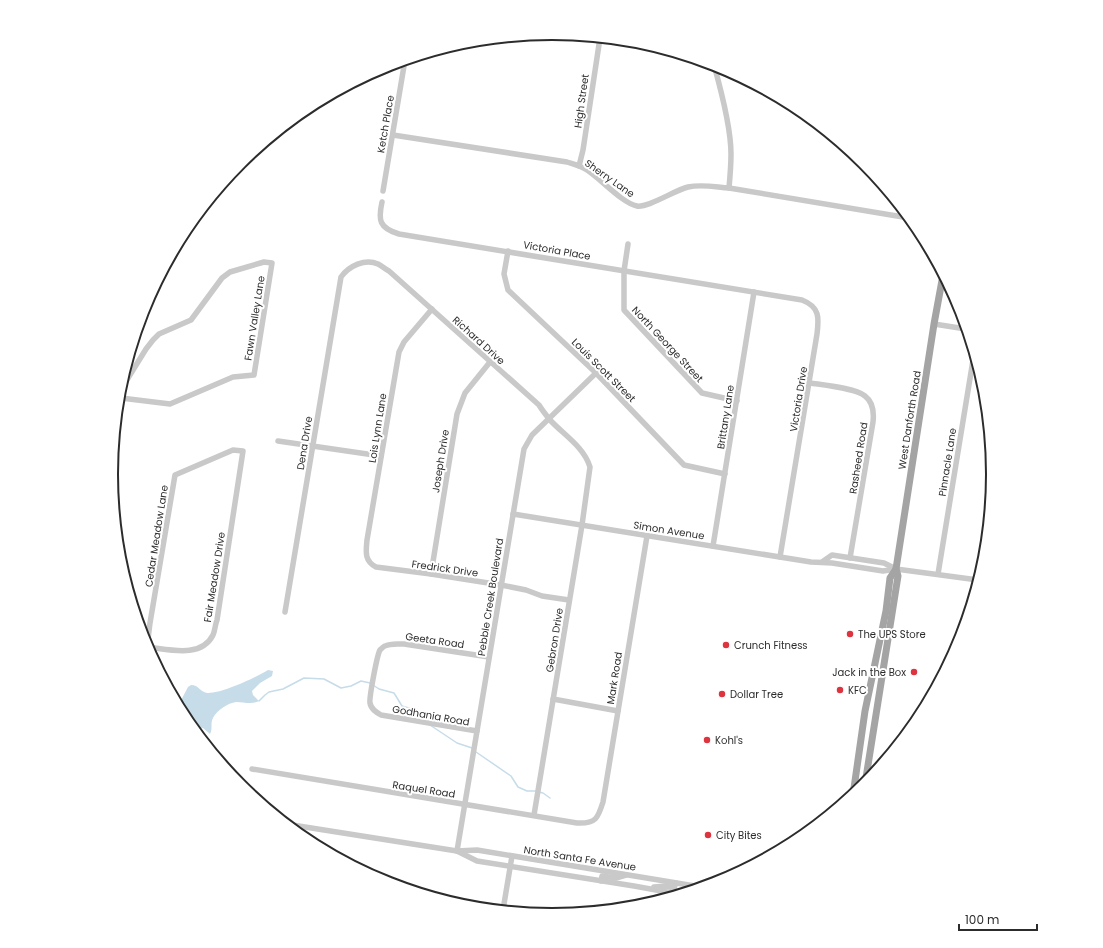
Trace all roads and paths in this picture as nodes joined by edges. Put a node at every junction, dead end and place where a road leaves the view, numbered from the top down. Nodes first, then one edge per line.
1 (599, 43) edge
2 (404, 66) edge
3 (716, 72) edge
4 (393, 135) junction
5 (579, 166) junction
6 (728, 188) junction
7 (383, 191) dead end
8 (382, 202) dead end
9 (901, 217) edge
10 (628, 244) dead end
11 (508, 251) junction
12 (624, 271) junction
13 (341, 277) joint
14 (941, 283) edge
15 (754, 292) junction
16 (432, 309) junction
17 (934, 324) junction
18 (960, 328) edge
19 (490, 362) junction
20 (972, 366) edge
21 (596, 374) junction
22 (129, 377) edge
23 (810, 383) junction
24 (124, 398) edge
25 (737, 401) junction
26 (550, 420) junction
27 (278, 441) dead end
28 (313, 447) junction
29 (243, 451) joint
30 (381, 456) junction
31 (590, 467) joint
32 (725, 474) junction
33 (513, 514) junction
34 (582, 525) junction
35 (646, 536) junction
36 (713, 546) junction
37 (780, 557) junction
38 (850, 558) junction
39 (367, 560) joint
40 (822, 562) junction
41 (896, 569) junction
42 (431, 574) junction
43 (938, 574) junction
44 (973, 579) edge
45 (501, 585) junction
46 (569, 600) junction
47 (286, 612) dead end
48 (149, 635) edge
49 (154, 648) edge
50 (380, 650) joint
51 (489, 657) junction
52 (554, 699) junction
53 (618, 711) junction
54 (477, 731) junction
55 (252, 769) dead end
56 (867, 772) edge
57 (856, 775) junction
58 (856, 782) edge
59 (855, 784) edge
60 (465, 805) junction
61 (534, 815) junction
62 (593, 822) joint
63 (300, 828) edge
64 (457, 851) junction
65 (512, 856) junction
66 (511, 866) junction
67 (628, 874) junction
68 (601, 881) junction
69 (676, 883) junction
70 (690, 885) edge
71 (646, 888) junction
72 (667, 892) edge
73 (504, 905) edge

1 - 5 street, High Street
2 - 4 street, Ketch Place
3 - 6 street
4 - 5 street, Sherry Lane
4 - 7 street, Ketch Place
5 - 6 street, Sherry Lane
6 - 9 street, Sherry Lane
8 - 11 street, Victoria Place
10 - 12 street, North George Street
11 - 12 street, Victoria Place
11 - 21 street, Louis Scott Street
12 - 15 street, Victoria Place
12 - 25 street, North George Street
13 - 16 street, Richard Drive
13 - 28 street, Dena Drive
14 - 17 main road, West Danforth Road
15 - 23 street, Victoria Drive
15 - 25 street, Brittany Lane
16 - 19 street, Richard Drive
16 - 30 street, Lois Lynn Lane
17 - 18 street
17 - 41 main road, West Danforth Road
19 - 26 street, Richard Drive
19 - 42 street, Joseph Drive
20 - 43 street, Pinnacle Lane
21 - 26 street, Pebble Creek Boulevard
21 - 32 street, Louis Scott Street
22 - 24 street, Fawn Valley Lane
23 - 37 street, Victoria Drive
23 - 38 street, Rasheed Road
25 - 32 street, Brittany Lane
26 - 31 street, Richard Drive
26 - 33 street, Pebble Creek Boulevard
27 - 28 street
28 - 30 street
28 - 47 street, Dena Drive
29 - 48 street, Cedar Meadow Lane
29 - 49 street, Fair Meadow Drive
30 - 39 street, Lois Lynn Lane
31 - 34 street, Gebron Drive
32 - 36 street, Brittany Lane
33 - 34 street, Simon Avenue
33 - 45 street, Pebble Creek Boulevard
34 - 35 street, Simon Avenue
34 - 46 street, Gebron Drive
35 - 36 street, Simon Avenue
35 - 53 street, Mark Road
36 - 37 street, Simon Avenue
37 - 40 street, Simon Avenue
38 - 40 street, Simon Avenue
38 - 41 street, Simon Avenue
39 - 42 street, Fredrick Drive
40 - 41 street, Simon Avenue
41 - 43 street
41 - 56 main road, West Danforth Road
41 - 57 main road, West Danforth Road
42 - 45 street, Fredrick Drive
43 - 44 street
45 - 46 street, Fredrick Drive
45 - 51 street, Pebble Creek Boulevard
46 - 52 street, Gebron Drive
50 - 51 street, Geeta Road
50 - 54 street, Godhania Road
51 - 54 street, Pebble Creek Boulevard
52 - 53 street
52 - 61 street, Gebron Drive
53 - 62 street, Mark Road
54 - 60 street, Pebble Creek Boulevard
55 - 60 street, Raquel Road
57 - 58 main road
57 - 59 main road, West Danforth Road
60 - 61 street, Raquel Road
60 - 64 street, Pebble Creek Boulevard
61 - 62 street, Raquel Road
63 - 64 street, North Santa Fe Avenue
64 - 65 street, North Santa Fe Avenue
64 - 66 street, North Santa Fe Avenue
65 - 66 street
65 - 67 street, North Santa Fe Avenue
66 - 68 street, North Santa Fe Avenue
66 - 73 street
67 - 68 street
67 - 69 street, North Santa Fe Avenue
68 - 71 street, North Santa Fe Avenue
69 - 70 street, North Santa Fe Avenue
69 - 71 street
71 - 72 street, North Santa Fe Avenue

